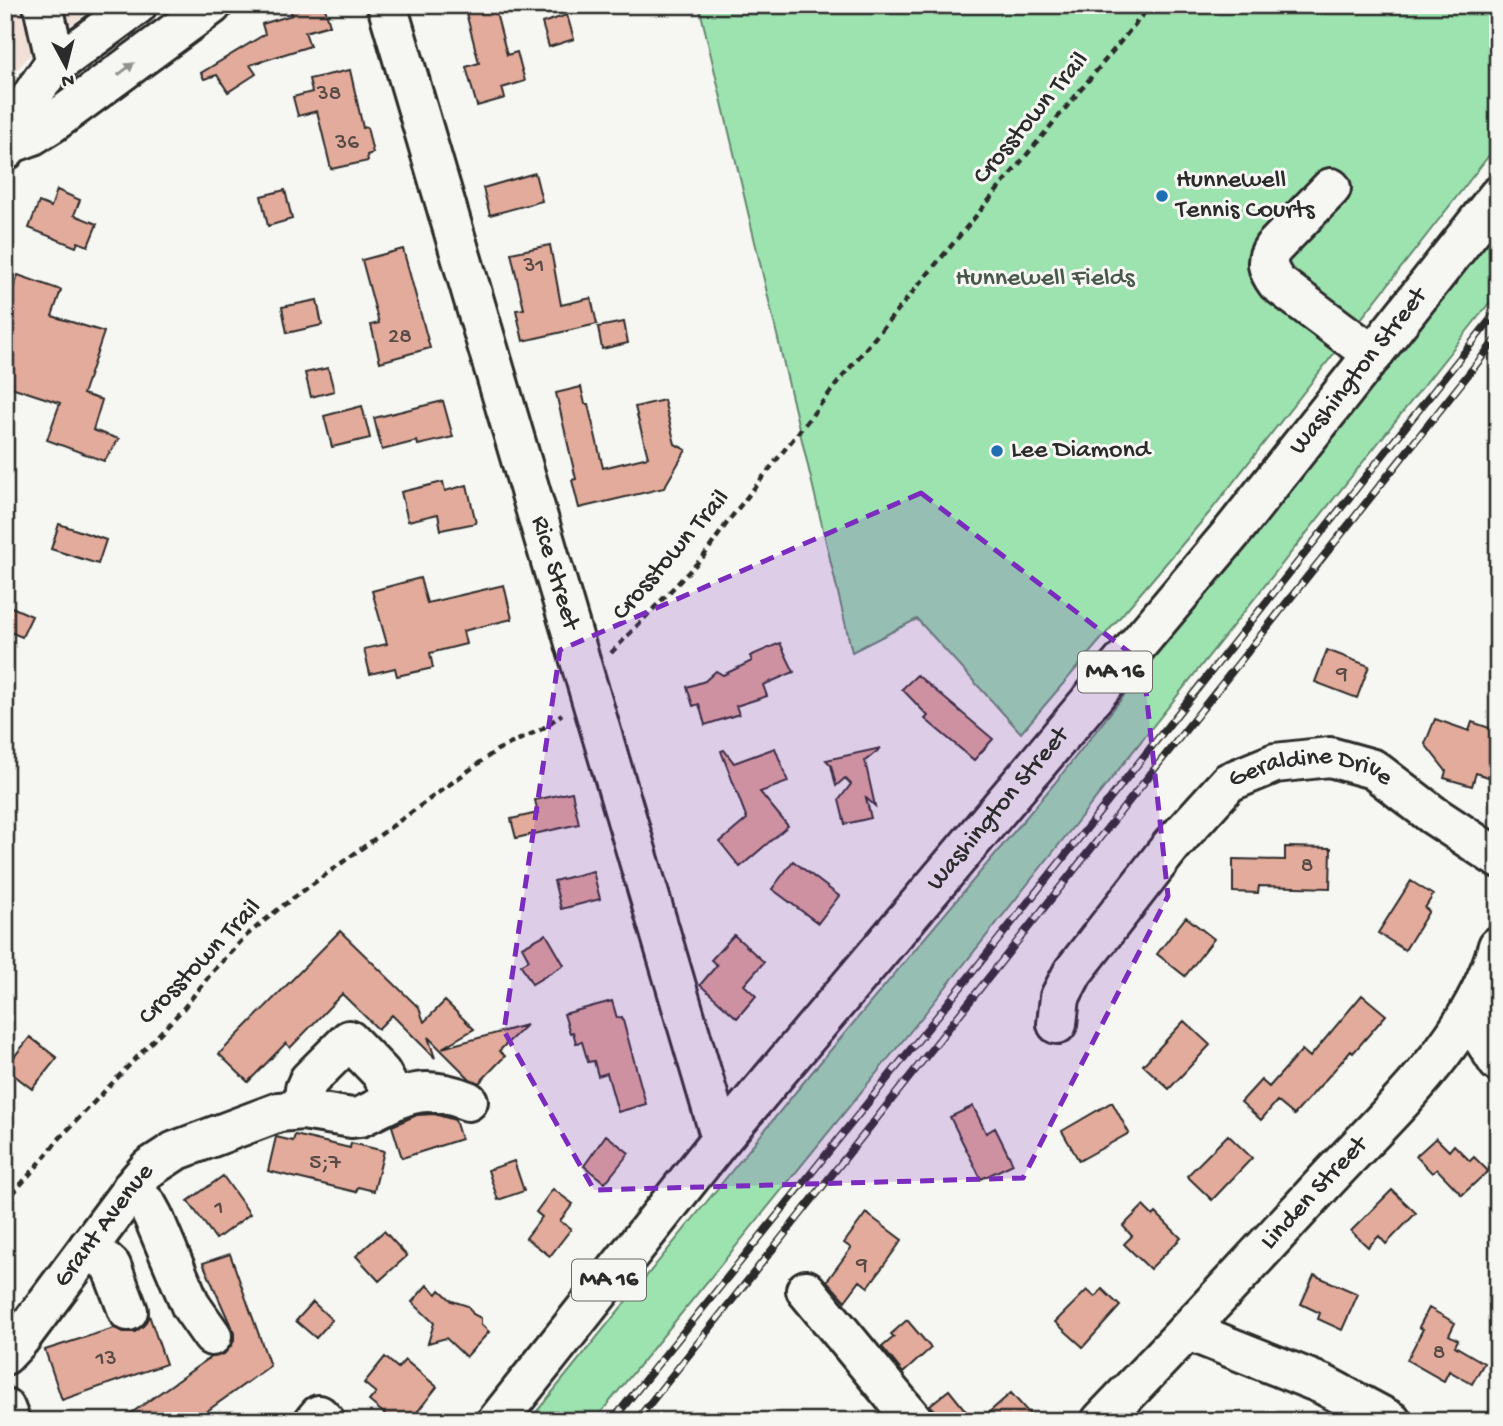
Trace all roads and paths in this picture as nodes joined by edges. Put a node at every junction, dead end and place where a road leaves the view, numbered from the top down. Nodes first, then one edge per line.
1 (43, 5) edge
2 (136, 5) edge
3 (212, 5) edge
4 (387, 5) edge
5 (1151, 5) edge
6 (56, 64) junction
7 (6, 148) edge
8 (1331, 188) dead end
9 (1498, 196) edge
10 (1373, 355) junction
11 (586, 684) junction
12 (1498, 858) edge
13 (1498, 946) edge
14 (1469, 1016) junction
15 (1057, 1024) dead end
16 (1498, 1062) edge
17 (395, 1099) junction
18 (468, 1101) dead end
19 (303, 1110) junction
20 (720, 1139) junction
21 (131, 1189) junction
22 (5, 1204) edge
23 (89, 1246) junction
24 (806, 1290) dead end
25 (128, 1311) dead end
26 (1188, 1331) junction
27 (212, 1336) dead end
28 (5, 1355) edge
29 (5, 1408) edge
30 (10, 1421) edge
31 (497, 1421) edge
32 (914, 1421) edge
33 (1101, 1421) edge
34 (1391, 1421) edge

1 - 6 street
2 - 6 street
7 -> 3 street
4 - 11 street, Rice Street
5 - 11 path, Crosstown Trail
6 - 7 street
8 - 10 street
9 - 10 street, Washington Street / MA 16
10 - 20 street, Washington Street / MA 16
11 - 20 street, Rice Street
11 - 22 path, Crosstown Trail
12 - 15 street, Geraldine Drive
13 - 14 street, Linden Street
14 - 16 street
14 - 26 street, Linden Street
17 - 18 street, Grant Avenue
17 - 19 street, Grant Avenue
17 - 19 street
19 - 21 street, Grant Avenue
20 - 31 street, Washington Street / MA 16
21 - 23 street, Grant Avenue
21 - 27 street
23 - 25 street
23 - 28 street, Grant Avenue
24 - 32 street
26 - 33 street, Linden Street
26 - 34 street
29 - 30 street

